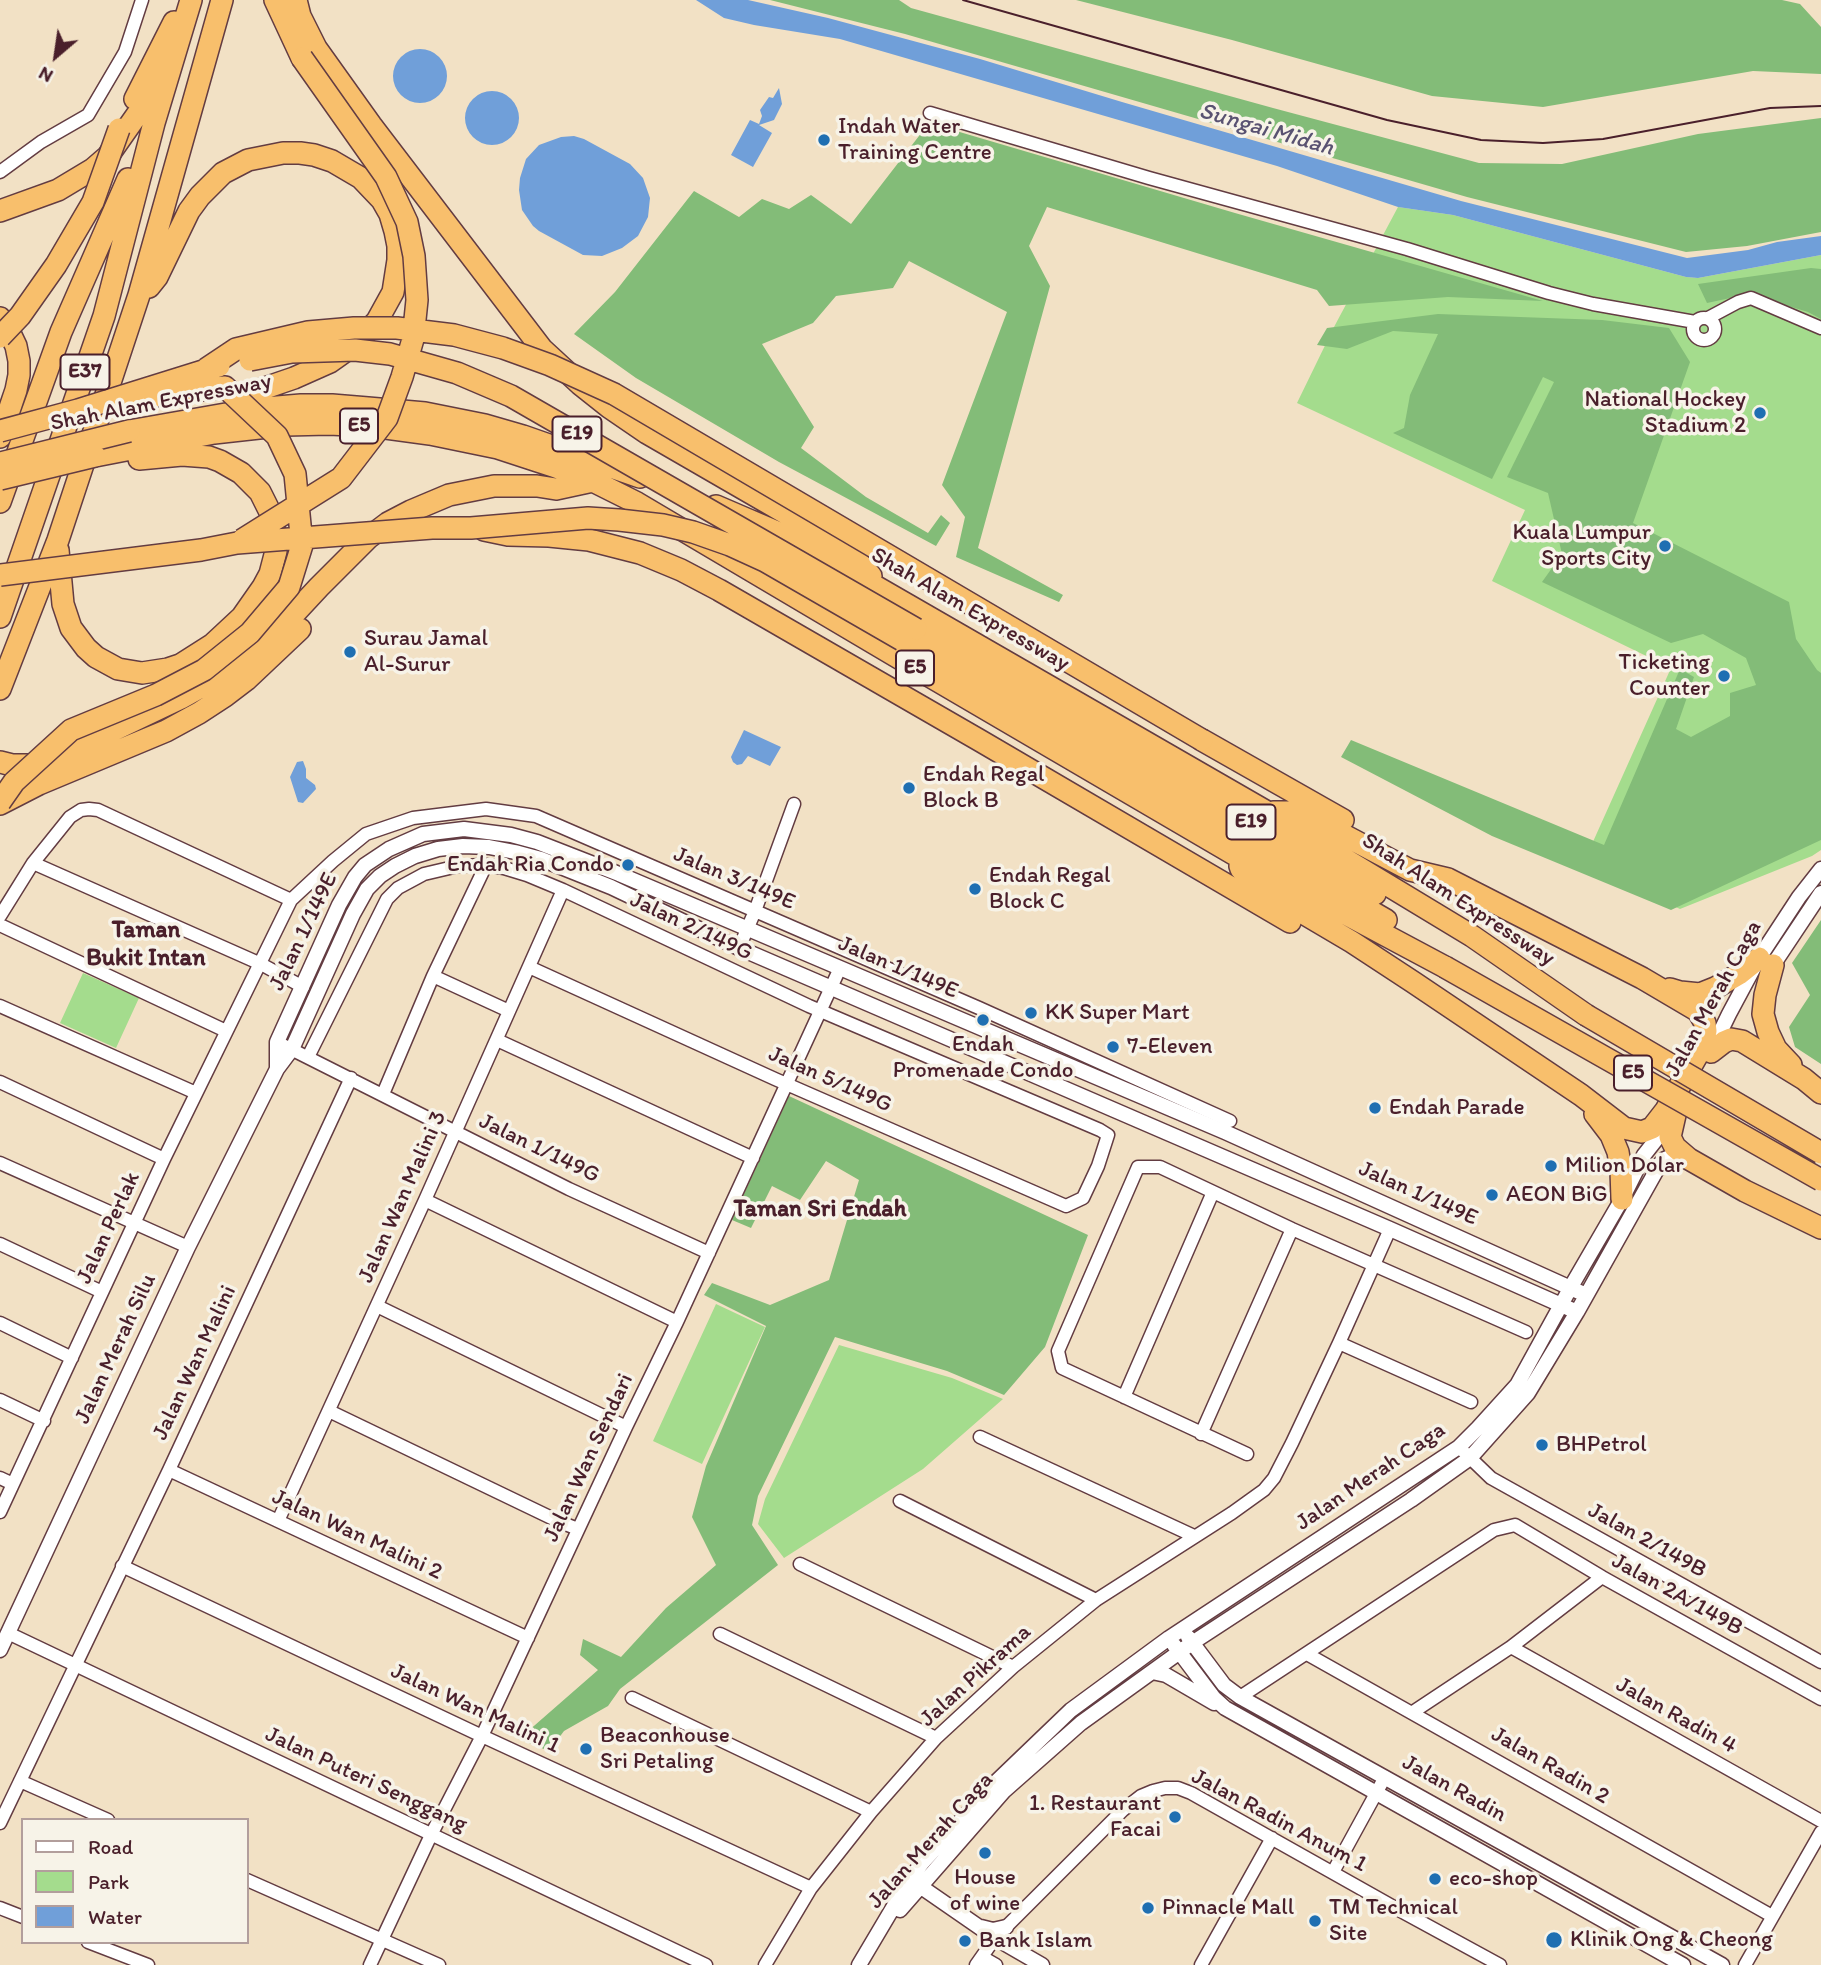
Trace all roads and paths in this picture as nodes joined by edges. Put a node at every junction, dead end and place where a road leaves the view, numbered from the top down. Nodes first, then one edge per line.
1 (142, 0) edge
2 (185, 0) edge
3 (191, 0) edge
4 (222, 0) edge
5 (275, 0) edge
6 (296, 0) edge
7 (169, 69) junction
8 (930, 113) dead end
9 (154, 123) junction
10 (0, 172) edge
11 (0, 211) edge
12 (139, 295) junction
13 (0, 318) edge
14 (1821, 328) edge
15 (0, 337) edge
16 (206, 369) junction
17 (78, 410) junction
18 (230, 412) junction
19 (0, 431) edge
20 (0, 437) edge
21 (96, 456) junction
22 (0, 463) edge
23 (0, 479) edge
24 (593, 481) junction
25 (0, 502) edge
26 (471, 528) junction
27 (58, 540) junction
28 (237, 543) junction
29 (341, 565) junction
30 (0, 575) edge
31 (881, 589) junction
32 (0, 617) edge
33 (909, 634) junction
34 (0, 689) edge
35 (0, 762) edge
36 (0, 803) edge
37 (794, 804) dead end
38 (1268, 812) junction
39 (1237, 856) junction
40 (33, 863) junction
41 (486, 865) junction
42 (1821, 869) edge
43 (1448, 879) junction
44 (563, 890) junction
45 (1821, 893) edge
46 (291, 900) junction
47 (755, 911) junction
48 (0, 916) edge
49 (0, 925) edge
50 (748, 929) junction
51 (739, 948) junction
52 (1766, 962) junction
53 (261, 964) junction
54 (529, 967) junction
55 (1445, 967) junction
56 (840, 968) junction
57 (433, 976) junction
58 (1642, 978) junction
59 (1413, 982) junction
60 (303, 987) junction
61 (831, 988) junction
62 (0, 1006) edge
63 (821, 1010) junction
64 (509, 1011) junction
65 (1586, 1015) junction
66 (226, 1031) junction
67 (497, 1040) junction
68 (277, 1042) junction
69 (292, 1049) junction
70 (1711, 1052) junction
71 (308, 1057) junction
72 (277, 1069) junction
73 (351, 1078) junction
74 (1804, 1079) junction
75 (0, 1082) edge
76 (787, 1084) junction
77 (196, 1093) junction
78 (1821, 1093) edge
79 (383, 1094) junction
80 (1581, 1095) junction
81 (1675, 1115) junction
82 (1230, 1121) dead end
83 (455, 1131) junction
84 (1821, 1153) edge
85 (753, 1158) junction
86 (164, 1159) junction
87 (1689, 1159) junction
88 (0, 1163) edge
89 (1098, 1166) joint
90 (1821, 1180) edge
91 (1213, 1192) junction
92 (1622, 1199) junction
93 (425, 1200) junction
94 (134, 1224) junction
95 (1292, 1228) junction
96 (1821, 1228) edge
97 (1390, 1229) junction
98 (0, 1244) edge
99 (188, 1247) junction
100 (709, 1253) junction
101 (1373, 1265) junction
102 (1528, 1269) junction
103 (1582, 1269) junction
104 (1570, 1287) junction
105 (102, 1292) junction
106 (1539, 1295) junction
107 (1586, 1295) junction
108 (1561, 1304) junction
109 (377, 1306) junction
110 (1577, 1312) junction
111 (677, 1322) junction
112 (0, 1323) edge
113 (1547, 1331) junction
114 (1526, 1332) dead end
115 (1339, 1343) junction
116 (72, 1358) junction
117 (1124, 1397) junction
118 (0, 1400) edge
119 (1471, 1402) dead end
120 (329, 1411) junction
121 (44, 1421) junction
122 (626, 1427) junction
123 (1201, 1434) junction
124 (980, 1437) dead end
125 (1459, 1447) junction
126 (1247, 1454) dead end
127 (1470, 1458) junction
128 (169, 1469) junction
129 (0, 1478) edge
130 (13, 1484) junction
131 (900, 1501) dead end
132 (0, 1511) edge
133 (278, 1521) junction
134 (578, 1529) junction
135 (1194, 1536) junction
136 (800, 1564) dead end
137 (122, 1566) junction
138 (1602, 1577) junction
139 (1096, 1601) junction
140 (1183, 1630) junction
141 (8, 1633) junction
142 (720, 1634) dead end
143 (528, 1638) junction
144 (1169, 1639) junction
145 (1192, 1643) junction
146 (1511, 1647) junction
147 (0, 1650) edge
148 (1180, 1652) junction
149 (1307, 1654) junction
150 (1821, 1662) edge
151 (74, 1665) junction
152 (1013, 1667) junction
153 (1152, 1672) junction
154 (1240, 1697) junction
155 (632, 1698) dead end
156 (1821, 1699) edge
157 (1225, 1708) junction
158 (1413, 1712) junction
159 (482, 1736) junction
160 (936, 1738) junction
161 (1385, 1777) junction
162 (20, 1781) junction
163 (1376, 1793) junction
164 (871, 1812) junction
165 (103, 1818) edge
166 (1821, 1821) edge
167 (0, 1823) edge
168 (1821, 1832) edge
169 (431, 1835) junction
170 (1272, 1838) junction
171 (1333, 1872) junction
172 (248, 1880) edge
173 (915, 1883) junction
174 (811, 1888) junction
175 (0, 1909) edge
176 (21, 1916) edge
177 (1772, 1916) junction
178 (976, 1926) junction
179 (1006, 1927) junction
180 (995, 1938) junction
181 (382, 1939) junction
182 (93, 1944) edge
183 (979, 1961) edge
184 (148, 1965) edge
185 (370, 1965) edge
186 (439, 1965) edge
187 (706, 1965) edge
188 (765, 1965) edge
189 (859, 1965) edge
190 (996, 1965) edge
191 (1042, 1965) edge
192 (1201, 1965) edge
193 (1500, 1965) edge
194 (1683, 1965) edge
195 (1722, 1965) edge
196 (1745, 1965) edge

1 - 10 street
2 - 15 highway, bridge
3 - 7 highway, E37
4 - 12 highway, E37
5 - 28 highway, bridge
6 - 31 highway
7 - 9 highway, E37
7 - 11 highway
8 - 14 street
9 - 25 highway
9 - 32 highway, E37
12 - 18 highway
12 - 27 highway, E37
13 - 20 highway
16 - 17 highway, E19, bridge
16 - 33 highway, E19, bridge
16 - 43 highway, bridge
17 - 19 highway, E19, bridge
17 - 36 highway, bridge
18 - 22 highway, Shah Alam Expressway / E5, bridge
18 - 31 highway, Shah Alam Expressway / E5
21 - 23 highway, Shah Alam Expressway / E5, bridge
21 - 24 highway, Shah Alam Expressway / E5
21 - 27 highway
24 - 29 highway
24 - 39 highway, Shah Alam Expressway / E5
26 - 28 highway, E19, bridge
26 - 33 highway, E19, bridge
26 - 59 highway, bridge
27 - 34 highway, E37
28 - 30 highway, E19, bridge
29 - 35 highway
29 - 36 highway
31 - 38 highway, Shah Alam Expressway / E5
33 - 55 highway, E19
33 - 65 highway, E19
37 - 47 street
38 - 43 highway
38 - 65 highway, Shah Alam Expressway / E5
39 - 55 highway, E5
39 - 59 highway
40 - 46 street
40 - 48 street
40 - 53 street
41 - 44 street, Jalan 2/149G
41 - 57 street
41 - 71 street, Jalan 2/149G
42 - 52 street, Jalan Merah Caga
43 - 58 highway
44 - 54 street, Jalan Wan Malini 3
44 - 63 street, Jalan 2/149G
45 - 52 street, Jalan Merah Caga
46 - 47 street, Jalan 3/149E
46 - 53 street, Jalan 3/149E
47 - 50 street
47 - 82 street, Jalan 3/149E
49 - 66 street
50 - 51 street
50 - 56 street, Jalan 1/149E
50 - 60 street, Jalan 1/149E
51 - 61 street, Jalan 1/149E
51 - 69 street, Jalan 1/149E
52 - 58 highway
52 - 70 street, Jalan Merah Caga
52 - 74 highway
53 - 60 street
53 - 66 street, Jalan Perlak
54 - 64 street, Jalan Wan Malini 3
54 - 76 street, Jalan 5/149G
55 - 90 highway, E5, bridge
56 - 61 street, Jalan Wan Sendari
56 - 102 street, Jalan 1/149E
57 - 64 street
57 - 79 street
58 - 80 highway
59 - 80 highway
60 - 68 street, Jalan 1/149E
61 - 63 street, Jalan Wan Sendari
61 - 97 street, Jalan 1/149E
62 - 77 street
63 - 76 street, Jalan Wan Sendari
63 - 89 street, Jalan 2/149G
64 - 67 street, Jalan Wan Malini 3
65 - 84 highway, Shah Alam Expressway / E5, bridge
66 - 77 street, Jalan Perlak
67 - 83 street, Jalan Wan Malini 3
67 - 85 street
68 - 69 street, Jalan 1/149G
68 - 72 street, Jalan Merah Silu
69 - 71 street, Jalan 1/149G
69 - 72 street, Jalan Merah Silu
70 - 74 highway
70 - 81 street, Jalan Merah Caga
71 - 73 street, Jalan 1/149G
72 - 99 street, Jalan Merah Silu
73 - 79 street, Jalan 1/149G
73 - 128 street, Jalan Wan Malini
74 - 78 highway
75 - 86 street
76 - 85 street, Jalan Wan Sendari
76 - 89 street, Jalan 5/149G
77 - 86 street, Jalan Perlak
79 - 83 street, Jalan 1/149G
80 - 92 highway
81 - 87 highway
81 - 92 street, Jalan Merah Caga
83 - 93 street, Jalan Wan Malini 3
83 - 100 street, Jalan 1/149G
85 - 100 street, Jalan Wan Sendari
86 - 94 street, Jalan Perlak
87 - 96 highway
87 - 107 street, Jalan Merah Caga
88 - 94 street
91 - 95 street
91 - 117 street
91 - 117 street
92 - 103 street, Jalan Merah Caga
93 - 109 street, Jalan Wan Malini 3
93 - 111 street
94 - 99 street
94 - 105 street, Jalan Perlak
95 - 101 street
95 - 123 street
97 - 101 street
97 - 106 street, Jalan 1/149E
98 - 105 street
99 - 141 street, Jalan Merah Silu
100 - 111 street, Jalan Wan Sendari
101 - 114 street
101 - 115 street
102 - 103 street
102 - 104 street, Jalan 1/149E
103 - 104 street, Jalan Merah Caga
104 - 107 street, Jalan 1/149E
104 - 108 street, Jalan Merah Caga
105 - 116 street, Jalan Perlak
106 - 108 street, Jalan 1/149E
106 - 113 street
107 - 110 street, Jalan Merah Caga
108 - 110 street, Jalan 1/149E
108 - 113 street, Jalan Merah Caga
109 - 120 street, Jalan Wan Malini 3
109 - 122 street
110 - 127 street, Jalan Merah Caga
111 - 122 street, Jalan Wan Sendari
112 - 116 street
113 - 125 street, Jalan Merah Caga
115 - 119 street
115 - 135 street, Jalan Pikrama
116 - 121 street, Jalan Perlak
117 - 123 street
118 - 121 street
120 - 133 street, Jalan Wan Malini 3
120 - 134 street
121 - 130 street, Jalan Perlak
122 - 134 street, Jalan Wan Sendari
123 - 126 street
124 - 135 street
125 - 127 street, Jalan 2/149B
125 - 140 street, Jalan Merah Caga
127 - 145 street, Jalan Merah Caga
127 - 150 street, Jalan 2/149B
128 - 133 street, Jalan Wan Malini 2
128 - 137 street, Jalan Wan Malini
129 - 130 street
130 - 132 street, Jalan Perlak
131 - 139 street
133 - 143 street, Jalan Wan Malini 2
134 - 143 street, Jalan Wan Sendari
135 - 139 street, Jalan Pikrama
136 - 152 street
137 - 151 street, Jalan Wan Malini
137 - 159 street, Jalan Wan Malini 1
138 - 146 street
138 - 149 street, Jalan 2A/149B
138 - 156 street, Jalan 2A/149B
139 - 152 street, Jalan Pikrama
140 - 144 street, Jalan Merah Caga
140 - 145 street, Jalan Radin
141 - 147 street, Jalan Merah Silu
141 - 151 street, Jalan Puteri Senggang
142 - 160 street
143 - 159 street, Jalan Wan Sendari
144 - 148 street, Jalan Radin
144 - 173 street, Jalan Merah Caga
145 - 148 street, Jalan Merah Caga
145 - 154 street, Jalan Radin
146 - 158 street
146 - 166 street, Jalan Radin 4
148 - 153 street, Jalan Merah Caga
148 - 157 street, Jalan Radin
149 - 154 street
149 - 158 street, Jalan Radin 2
151 - 162 street, Jalan Wan Malini
151 - 169 street, Jalan Puteri Senggang
152 - 160 street, Jalan Pikrama
153 - 157 street
153 - 173 street, Jalan Merah Caga
154 - 161 street, Jalan Radin
155 - 164 street
157 - 163 street, Jalan Radin
158 - 177 street, Jalan Radin 2
159 - 169 street, Jalan Wan Sendari
159 - 174 street, Jalan Wan Malini 1
160 - 164 street, Jalan Pikrama
161 - 163 street
161 - 195 street, Jalan Radin
162 - 165 street
162 - 167 street, Jalan Wan Malini
163 - 171 street
163 - 194 street, Jalan Radin
164 - 174 street, Jalan Pikrama
168 - 177 street
169 - 181 street, Jalan Wan Sendari
169 - 187 street, Jalan Puteri Senggang
170 - 171 street, Jalan Radin Anum 1
170 - 179 street, Jalan Radin Anum 1
170 - 192 street
171 - 193 street, Jalan Radin Anum 1
172 - 181 street
173 - 178 street
173 - 189 street, Jalan Merah Caga
174 - 188 street, Jalan Pikrama
175 - 176 street
177 - 196 street
178 - 179 street
178 - 180 street
179 - 180 street, Jalan Radin Anum 1
180 - 183 street, Jalan Radin Anum 1
180 - 191 street
181 - 185 street, Jalan Wan Sendari
181 - 186 street
182 - 184 street
183 - 190 street

